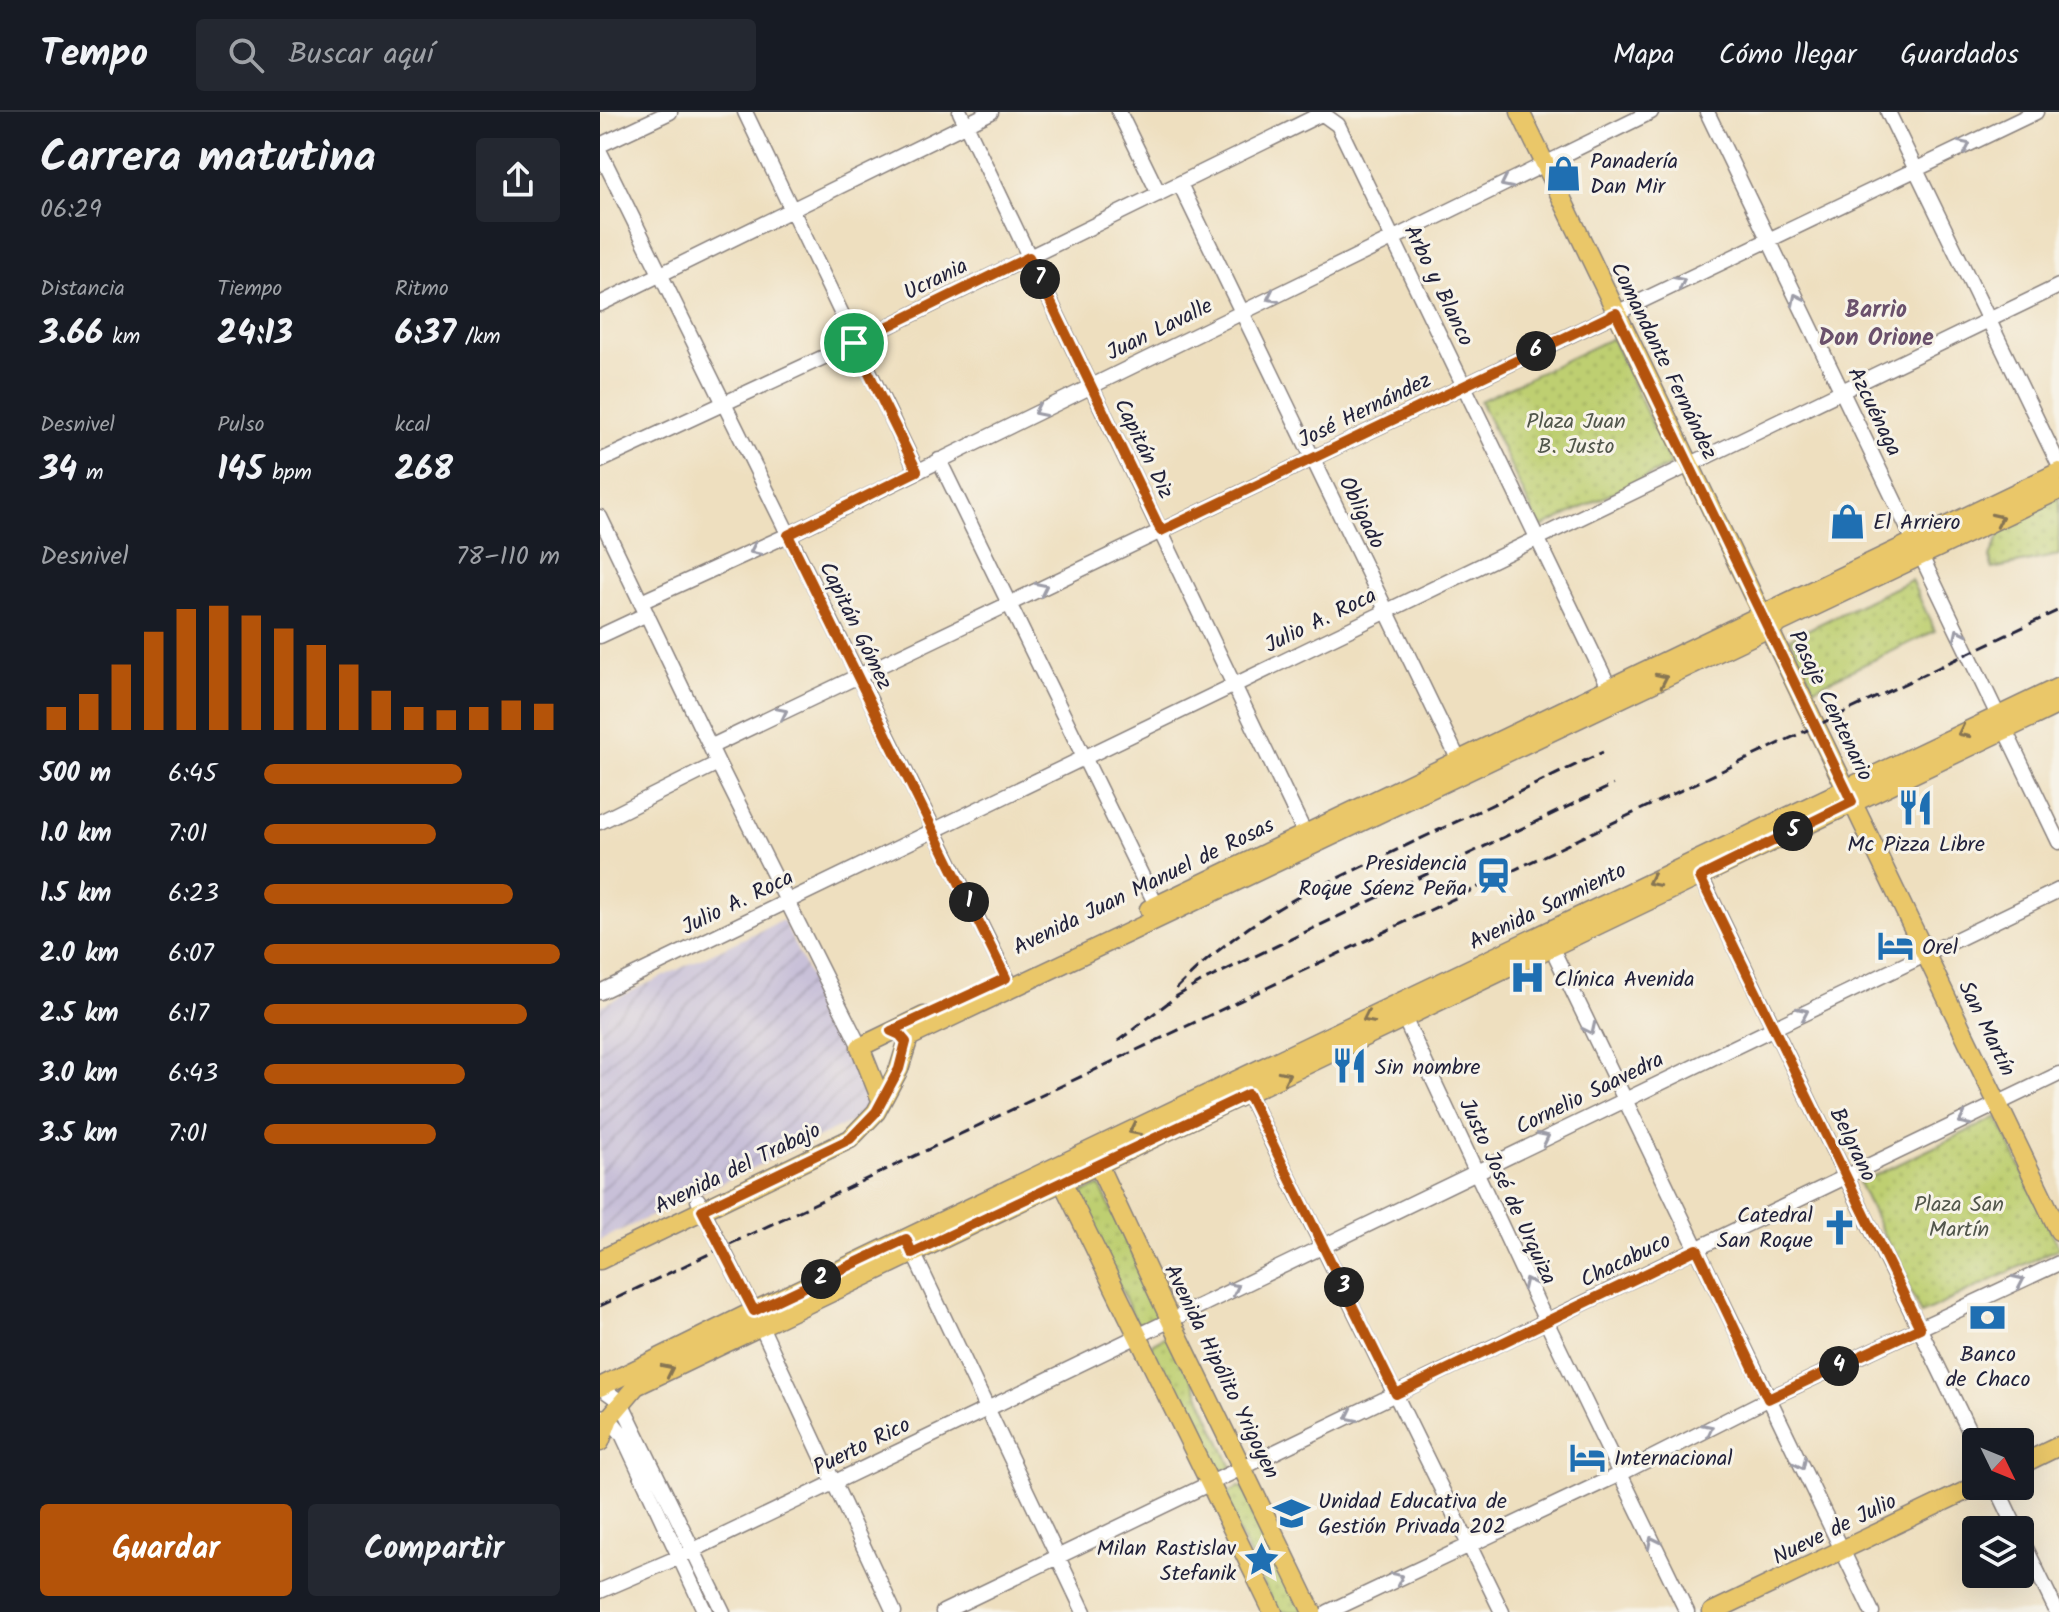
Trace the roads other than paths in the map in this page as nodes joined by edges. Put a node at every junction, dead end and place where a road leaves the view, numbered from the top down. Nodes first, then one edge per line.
1 (670, 112) edge
2 (745, 112) edge
3 (991, 112) edge
4 (1119, 112) edge
5 (1520, 112) edge
6 (1651, 112) edge
7 (1707, 112) edge
8 (1888, 112) edge
9 (2036, 112) edge
10 (1321, 113) edge
11 (963, 118) edge
12 (600, 145) edge
13 (600, 152) edge
14 (1545, 164) junction
15 (1916, 169) junction
16 (1180, 184) junction
17 (1159, 194) junction
18 (791, 211) junction
19 (1393, 239) junction
20 (1768, 240) junction
21 (1029, 257) junction
22 (659, 274) junction
23 (2059, 286) edge
24 (600, 304) edge
25 (1242, 312) junction
26 (1616, 313) junction
27 (1988, 320) junction
28 (854, 343) junction
29 (1091, 386) junction
30 (1464, 386) junction
31 (1841, 391) junction
32 (723, 405) junction
33 (1313, 459) junction
34 (939, 460) junction
35 (600, 461) edge
36 (1689, 465) junction
37 (2059, 465) edge
38 (917, 471) junction
39 (2059, 472) edge
40 (2059, 490) edge
41 (600, 517) edge
42 (1161, 531) junction
43 (788, 535) junction
44 (1537, 538) junction
45 (1918, 549) junction
46 (1009, 604) junction
47 (644, 608) junction
48 (1386, 611) junction
49 (1765, 622) junction
50 (600, 636) edge
51 (858, 676) junction
52 (1234, 685) junction
53 (2059, 687) edge
54 (1613, 694) junction
55 (2059, 704) edge
56 (2002, 723) junction
57 (712, 746) junction
58 (1084, 757) junction
59 (718, 763) junction
60 (1462, 767) junction
61 (1848, 796) junction
62 (600, 822) edge
63 (934, 830) junction
64 (1308, 840) junction
65 (2059, 842) edge
66 (1697, 869) junction
67 (2059, 890) edge
68 (788, 901) junction
69 (1159, 911) junction
70 (1548, 940) junction
71 (1926, 955) junction
72 (1009, 983) junction
73 (600, 992) edge
74 (1400, 1011) junction
75 (1774, 1026) junction
76 (899, 1036) junction
77 (860, 1047) junction
78 (899, 1069) junction
79 (871, 1074) junction
80 (2059, 1074) edge
81 (1244, 1086) junction
82 (1624, 1099) junction
83 (881, 1100) junction
84 (1998, 1104) junction
85 (1095, 1158) junction
86 (1475, 1172) junction
87 (1059, 1175) junction
88 (1845, 1176) junction
89 (700, 1205) junction
90 (2059, 1231) edge
91 (1323, 1245) junction
92 (600, 1246) edge
93 (909, 1246) junction
94 (1697, 1249) junction
95 (600, 1260) edge
96 (2059, 1263) edge
97 (757, 1318) junction
98 (1170, 1319) junction
99 (1546, 1321) junction
100 (1920, 1328) junction
101 (1139, 1334) junction
102 (600, 1387) edge
103 (1396, 1394) junction
104 (1768, 1399) junction
105 (621, 1402) junction
106 (987, 1409) junction
107 (604, 1417) edge
108 (1968, 1428) edge
109 (600, 1442) edge
110 (2059, 1446) edge
111 (2034, 1458) edge
112 (1243, 1468) junction
113 (1620, 1474) junction
114 (833, 1483) junction
115 (1209, 1484) junction
116 (1962, 1493) edge
117 (1468, 1544) junction
118 (693, 1550) junction
119 (1843, 1550) junction
120 (679, 1557) junction
121 (1058, 1557) junction
122 (2034, 1565) edge
123 (600, 1591) edge
124 (705, 1612) edge
125 (723, 1612) edge
126 (894, 1612) edge
127 (943, 1612) edge
128 (1084, 1612) edge
129 (1273, 1612) edge
130 (1312, 1612) edge
131 (1328, 1612) edge
132 (1502, 1612) edge
133 (1687, 1612) edge
134 (1712, 1612) edge
135 (1872, 1612) edge
136 (2057, 1612) edge

1 - 12 street
2 - 18 street
3 - 11 street
4 - 17 street
5 - 14 main road, Comandante Fernández
6 - 14 street, Juan Lavalle
7 - 20 street, Azcuénaga
8 - 15 street
15 -> 9 street, José Hernández
10 - 16 street, Ucrania
10 - 19 street, Arbo y Blanco
11 - 18 street
11 - 21 street, Capitán Diz
13 - 22 street, Capitán Gómez
14 -> 19 street, Juan Lavalle
14 - 26 main road, Comandante Fernández
15 - 20 street, José Hernández
15 - 27 street
16 - 17 street, Ucrania
16 - 25 street, Obligado
17 - 21 street, Ucrania
18 - 22 street
18 - 28 street
19 -> 25 street, Juan Lavalle
19 - 30 street, Arbo y Blanco
26 -> 20 street, José Hernández
31 -> 20 street, Azcuénaga
21 - 28 street, Ucrania
21 - 29 street, Capitán Diz
22 - 24 street
22 - 32 street, Capitán Gómez
23 - 27 street, Julio A. Roca
25 - 29 street, Juan Lavalle
25 - 33 street, Obligado
26 - 30 street, José Hernández
26 - 36 main road, Comandante Fernández
27 - 31 street, Julio A. Roca
27 - 37 street
28 - 32 street, Ucrania
28 - 38 street
29 -> 34 street, Juan Lavalle
29 - 42 street, Capitán Diz
30 - 33 street, José Hernández
30 - 44 street, Arbo y Blanco
31 - 36 street, Julio A. Roca
31 - 45 street, Azcuénaga
32 - 35 street, Ucrania
32 - 43 street, Capitán Gómez
33 - 42 street, José Hernández
33 - 48 street, Obligado
34 - 38 street, Juan Lavalle
34 - 46 street
36 - 44 street, Julio A. Roca
36 - 49 main road, Comandante Fernández
38 - 43 street, Juan Lavalle
39 - 45 main road, Avenida Juan Manuel de Rosas
45 -> 40 main road, Avenida Juan Manuel de Rosas
41 - 47 street
46 -> 42 street, José Hernández
42 - 52 street, Capitán Diz
43 -> 47 street, Juan Lavalle
43 - 51 street, Capitán Gómez
44 - 48 street, Julio A. Roca
44 - 54 street, Arbo y Blanco
45 - 49 main road, Avenida Juan Manuel de Rosas
56 -> 45 street, Azcuénaga
46 - 51 street, José Hernández
46 - 58 street
47 - 50 street, Juan Lavalle
47 - 57 street
48 - 52 street, Julio A. Roca
48 - 60 street, Obligado
49 - 54 main road, Avenida Juan Manuel de Rosas
49 - 61 main road, Pasaje Centenario
57 -> 51 street, José Hernández
51 - 63 street, Capitán Gómez
52 - 58 street, Julio A. Roca
52 - 64 street, Capitán Diz
53 - 56 main road, Avenida Sarmiento
54 - 60 main road, Avenida Juan Manuel de Rosas
55 - 56 main road, Avenida Sarmiento
56 - 61 main road, Avenida Sarmiento
56 - 65 street, Azcuénaga
57 - 59 street
58 - 63 street, Julio A. Roca
58 - 69 street
59 - 62 street
59 - 68 street
60 - 64 main road, Avenida Juan Manuel de Rosas
61 - 66 main road, Avenida Sarmiento
61 - 71 main road, San Martín
63 - 68 street, Julio A. Roca
63 - 72 street, Capitán Gómez
64 - 69 main road, Avenida Juan Manuel de Rosas
66 - 70 main road, Avenida Sarmiento
66 - 75 street, Belgrano
67 - 71 street, Cornelio Saavedra
68 - 73 street, Julio A. Roca
68 - 77 street
69 - 72 main road, Avenida Juan Manuel de Rosas
70 - 74 main road, Avenida Sarmiento
70 -> 82 street
75 -> 71 street, Cornelio Saavedra
71 - 84 main road, San Martín
72 - 76 main road, Avenida Juan Manuel de Rosas
74 - 81 main road, Avenida Sarmiento
74 - 86 street, Justo José de Urquiza
75 - 82 street, Cornelio Saavedra
75 - 88 street, Belgrano
76 - 77 main road, Avenida Juan Manuel de Rosas
76 - 78 main road
77 - 79 main road
78 - 79 main road
78 - 83 main road
79 - 83 main road
80 - 84 street, Chacabuco
81 - 85 main road, Avenida Sarmiento
81 - 91 street
86 -> 82 street, Cornelio Saavedra
82 - 94 street
83 - 89 main road, Avenida del Trabajo
84 -> 88 street, Chacabuco
84 - 90 main road, San Martín
85 - 87 main road, Avenida Sarmiento
85 - 98 main road, Avenida Hipólito Yrigoyen
86 - 91 street, Cornelio Saavedra
99 -> 86 street, Justo José de Urquiza
87 - 93 main road, Avenida Sarmiento
87 - 101 main road
88 - 94 street, Chacabuco
88 - 100 street, Belgrano
89 - 92 main road
89 - 95 main road, Avenida del Trabajo
89 - 97 street
98 -> 91 street, Cornelio Saavedra
91 - 103 street
93 - 97 main road, Avenida Sarmiento
93 - 106 street
94 - 99 street, Chacabuco
94 - 104 street
100 -> 96 street
97 - 102 main road
105 -> 97 main road
97 - 114 street
98 - 101 street, Cornelio Saavedra
98 - 112 main road, Avenida Hipólito Yrigoyen
99 - 103 street, Chacabuco
99 - 113 street, Justo José de Urquiza
100 - 104 street
100 - 108 street, Belgrano
101 - 106 street, Puerto Rico
101 - 115 main road
102 - 105 street
103 -> 112 street, Chacabuco
103 - 117 street
113 -> 104 street
104 -> 119 street
105 - 107 main road
105 - 118 street
106 - 114 street, Puerto Rico
106 - 121 street
107 - 109 main road
107 - 120 street
110 - 111 main road
112 - 115 street, Chacabuco
112 - 130 main road, Avenida Hipólito Yrigoyen
113 - 117 street
133 -> 113 street, Justo José de Urquiza
114 - 118 street, Puerto Rico
114 - 126 street
115 - 121 street, Chacabuco
115 - 129 main road
116 - 119 main road, Nueve de Julio
131 -> 117 street
117 - 132 street
118 - 120 street, Puerto Rico
118 - 125 street
119 - 134 main road, Nueve de Julio
119 - 135 street
120 - 123 street, Puerto Rico
120 - 124 street
121 - 127 street, Chacabuco
121 - 128 street
122 - 136 street

